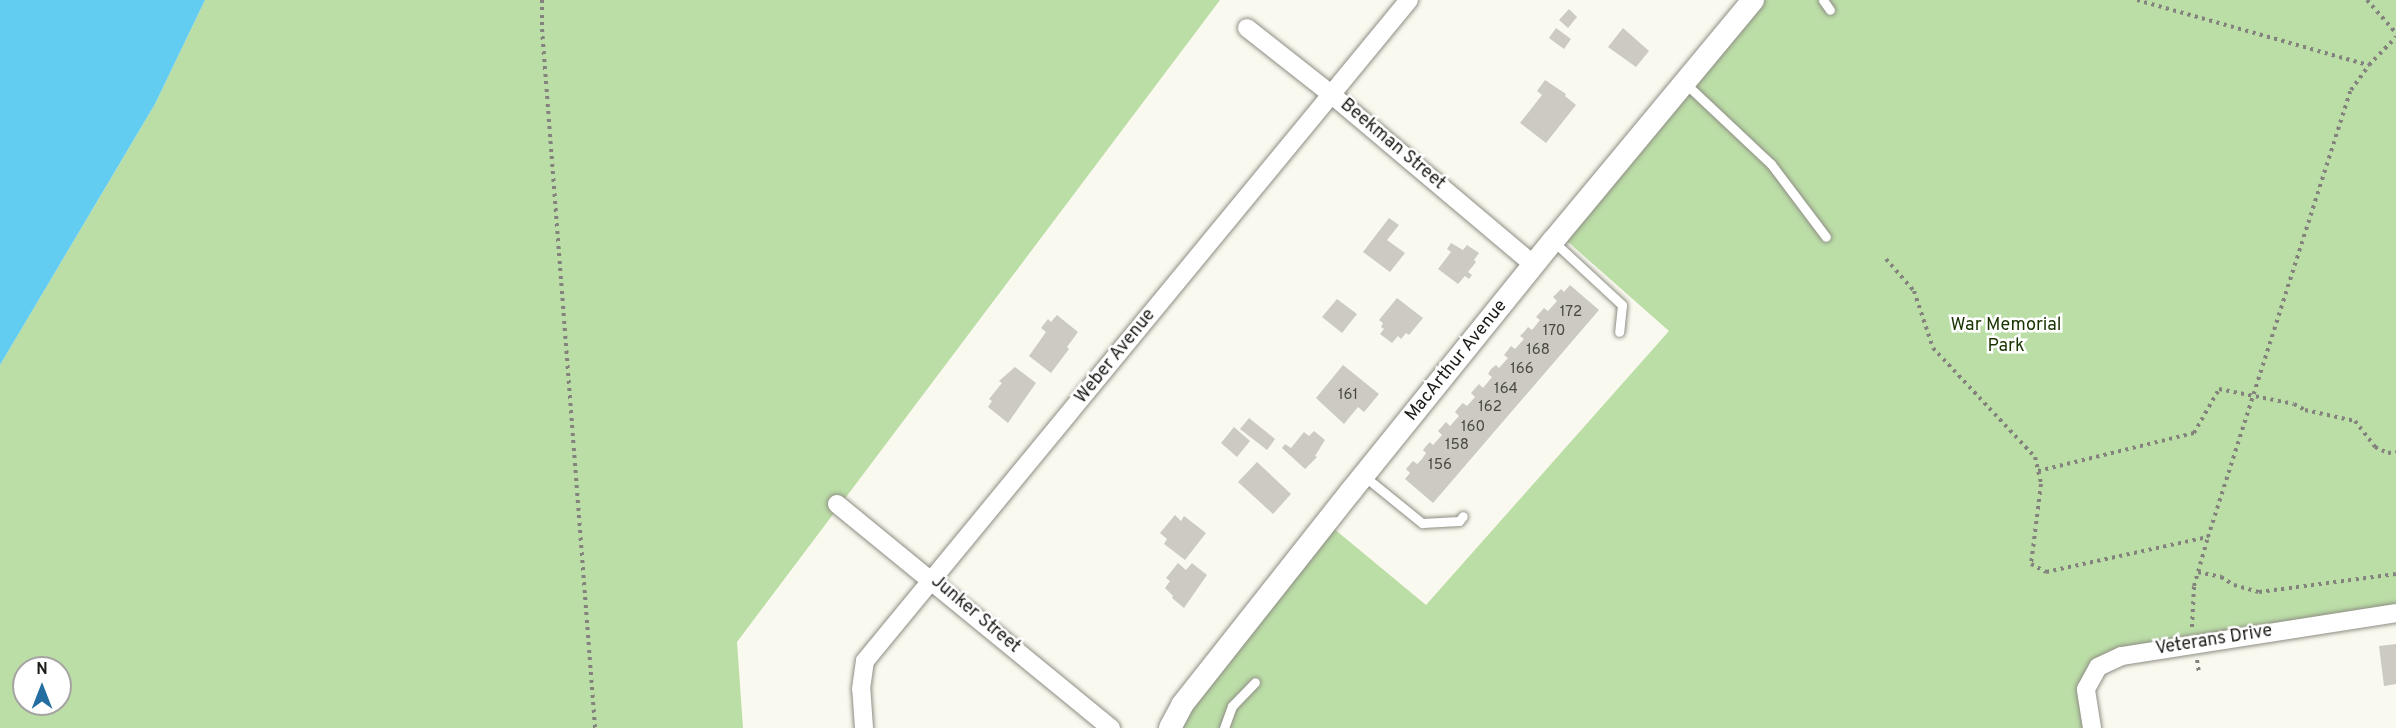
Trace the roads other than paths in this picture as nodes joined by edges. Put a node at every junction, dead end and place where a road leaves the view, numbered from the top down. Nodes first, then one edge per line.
1 (1409, 0) edge
2 (1753, 0) edge
3 (1823, 0) edge
4 (1830, 10) dead end
5 (1247, 28) dead end
6 (1685, 83) junction
7 (1332, 95) junction
8 (1826, 237) dead end
9 (1553, 241) junction
10 (1534, 265) junction
11 (1619, 332) dead end
12 (1364, 476) junction
13 (837, 504) dead end
14 (1463, 516) dead end
15 (933, 580) junction
16 (2396, 613) edge
17 (1255, 682) dead end
18 (864, 728) edge
19 (1111, 728) edge
20 (1170, 728) edge
21 (1224, 728) edge
22 (2092, 728) edge

1 - 7 street, Weber Avenue
2 - 6 street, MacArthur Avenue
3 - 4 lane
5 - 7 street, Beekman Street
6 - 8 lane
6 - 9 street, MacArthur Avenue
7 - 10 street, Beekman Street
7 - 15 street, Weber Avenue
9 - 10 street, MacArthur Avenue
9 - 11 lane
10 - 12 street, MacArthur Avenue
12 - 14 lane
12 - 20 street, MacArthur Avenue
13 - 15 street, Junker Street
15 - 18 street, Weber Avenue
15 - 19 street, Junker Street
16 - 22 street, Veterans Drive
17 - 21 lane

